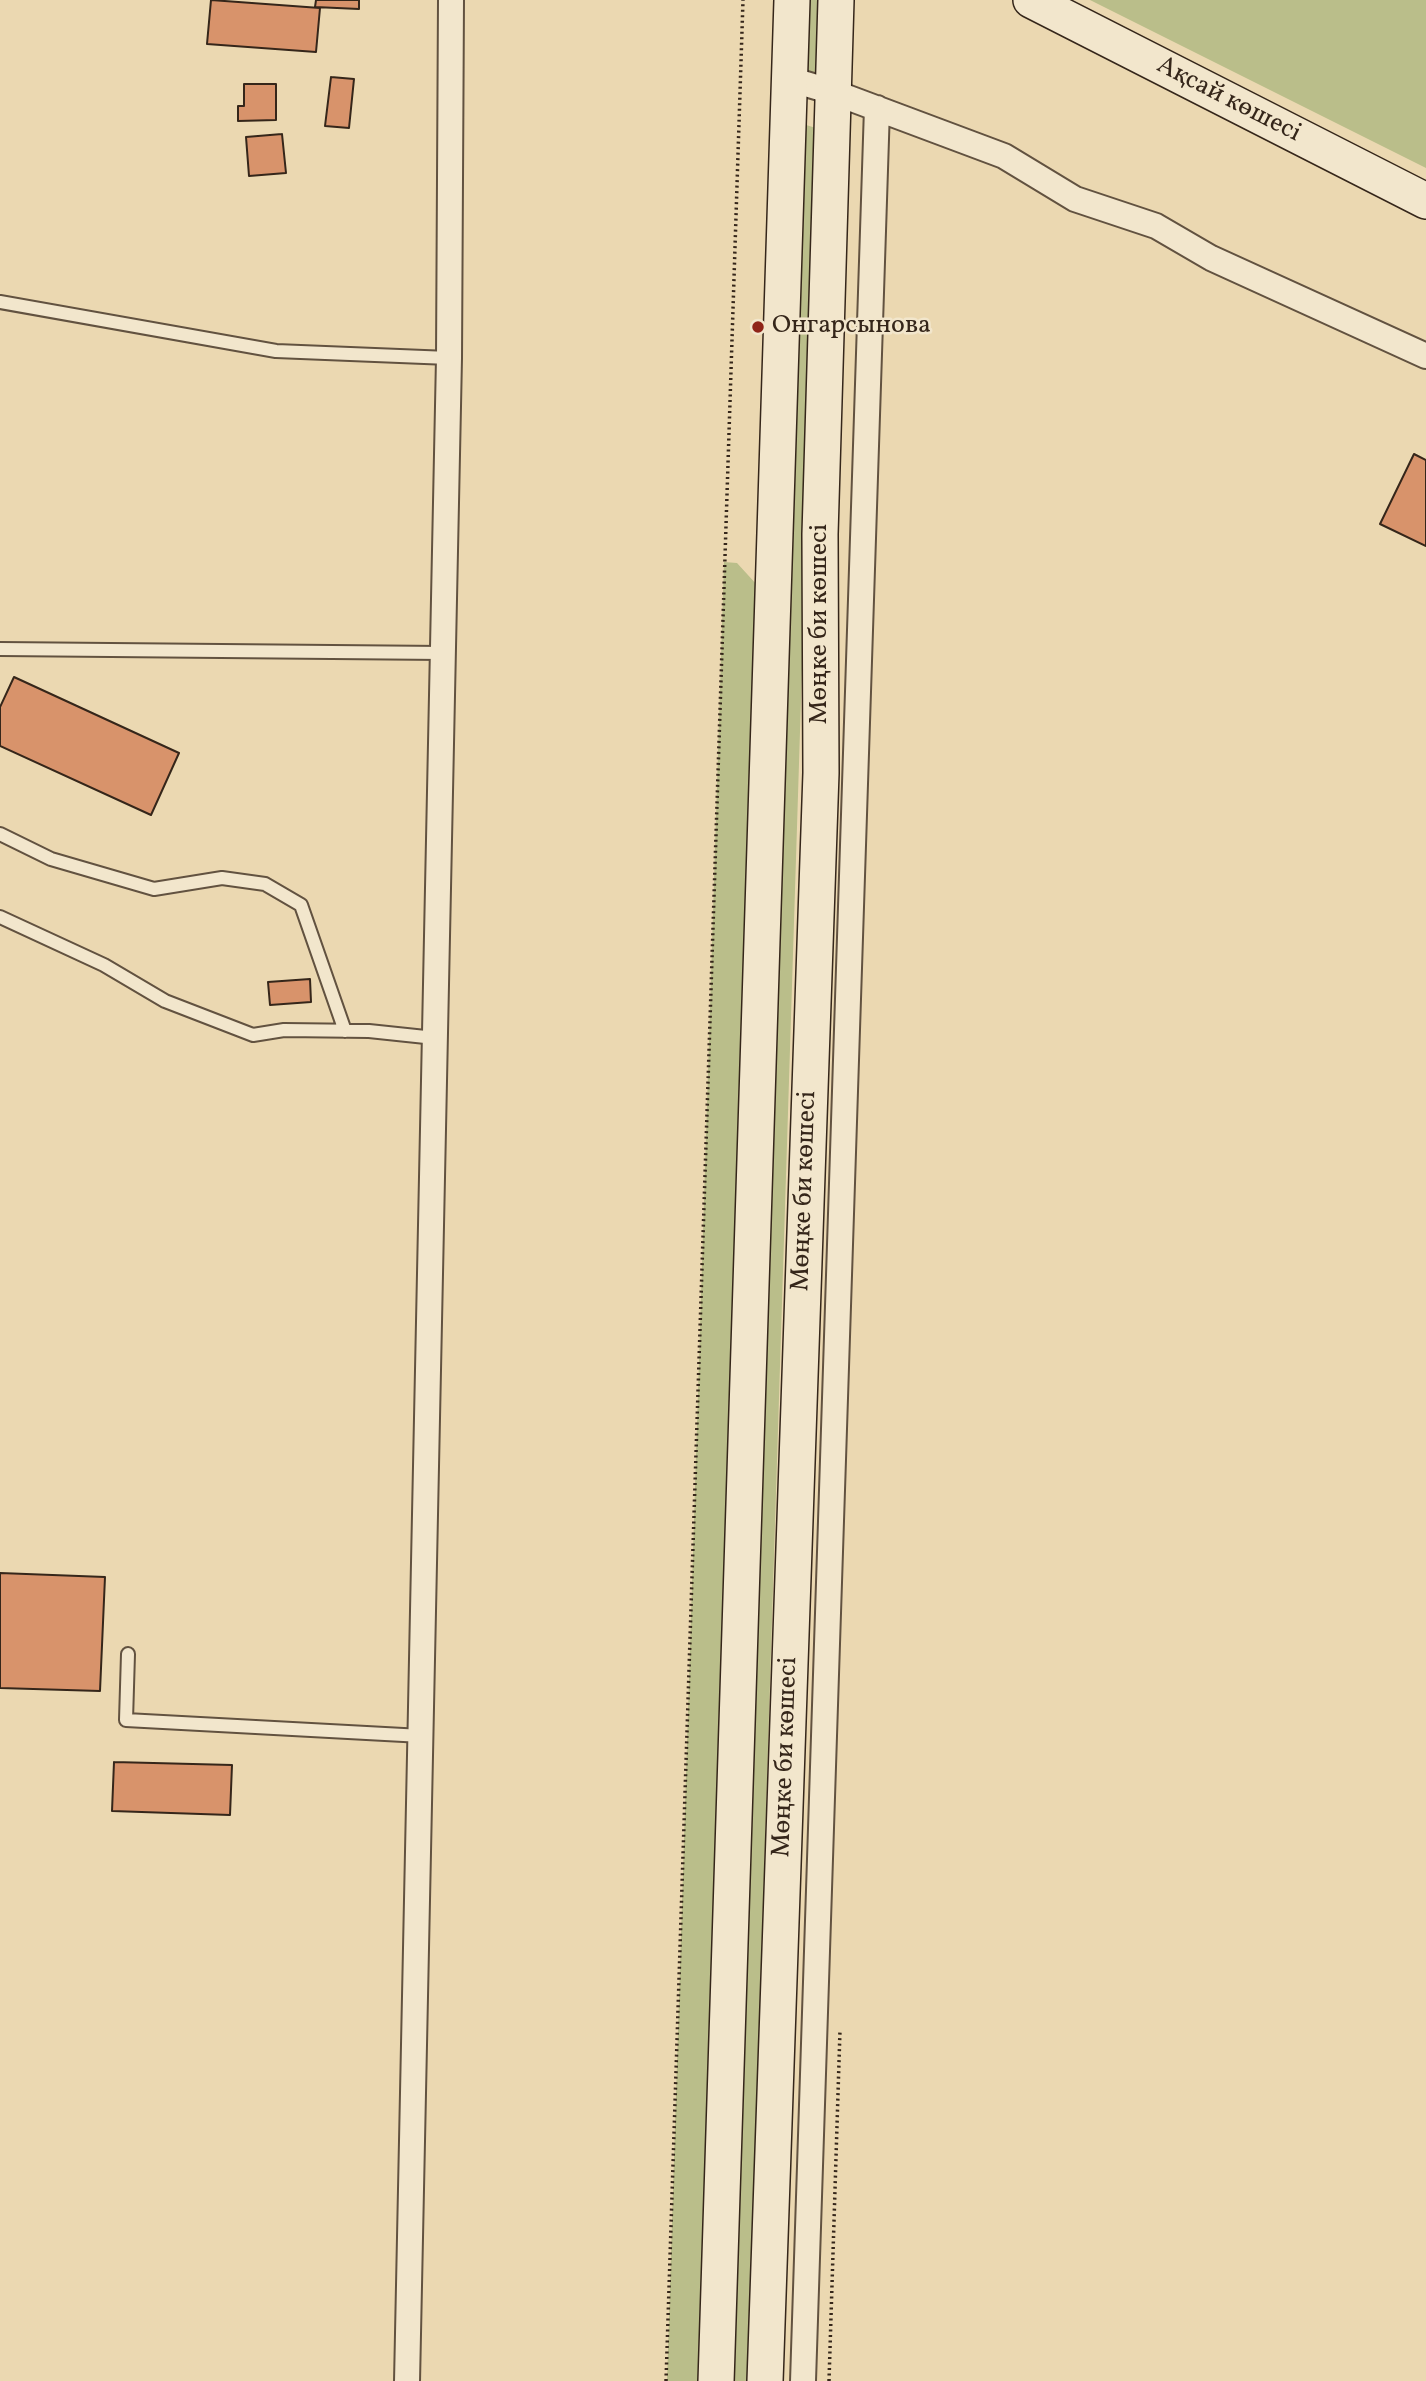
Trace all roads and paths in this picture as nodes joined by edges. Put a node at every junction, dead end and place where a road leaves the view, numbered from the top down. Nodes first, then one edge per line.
1 (451, 0) edge
2 (743, 0) edge
3 (792, 0) edge
4 (1031, 0) edge
5 (838, 4) edge
6 (789, 79) junction
7 (833, 92) junction
8 (877, 108) junction
9 (1426, 201) edge
10 (0, 302) edge
11 (1426, 356) edge
12 (449, 358) junction
13 (0, 649) edge
14 (443, 653) junction
15 (0, 834) edge
16 (0, 917) edge
17 (345, 1031) junction
18 (435, 1038) junction
19 (128, 1654) dead end
20 (422, 1736) junction
21 (407, 2381) edge
22 (666, 2381) edge
23 (716, 2381) edge
24 (765, 2381) edge
25 (803, 2381) edge

1 - 12 street
2 - 22 path
3 - 6 main road, Мөңке би көшесі
4 - 9 main road, Ақсай көшесі
5 - 7 main road, Мөңке би көшесі
6 - 7 street
6 - 23 main road, Мөңке би көшесі
7 - 8 street
7 - 24 main road, Мөңке би көшесі
8 - 11 street
8 - 25 street
10 - 12 lane
12 - 14 street
13 - 14 lane
14 - 18 street
15 - 17 lane
16 - 17 lane
17 - 18 lane
18 - 20 street
19 - 20 lane
20 - 21 street

